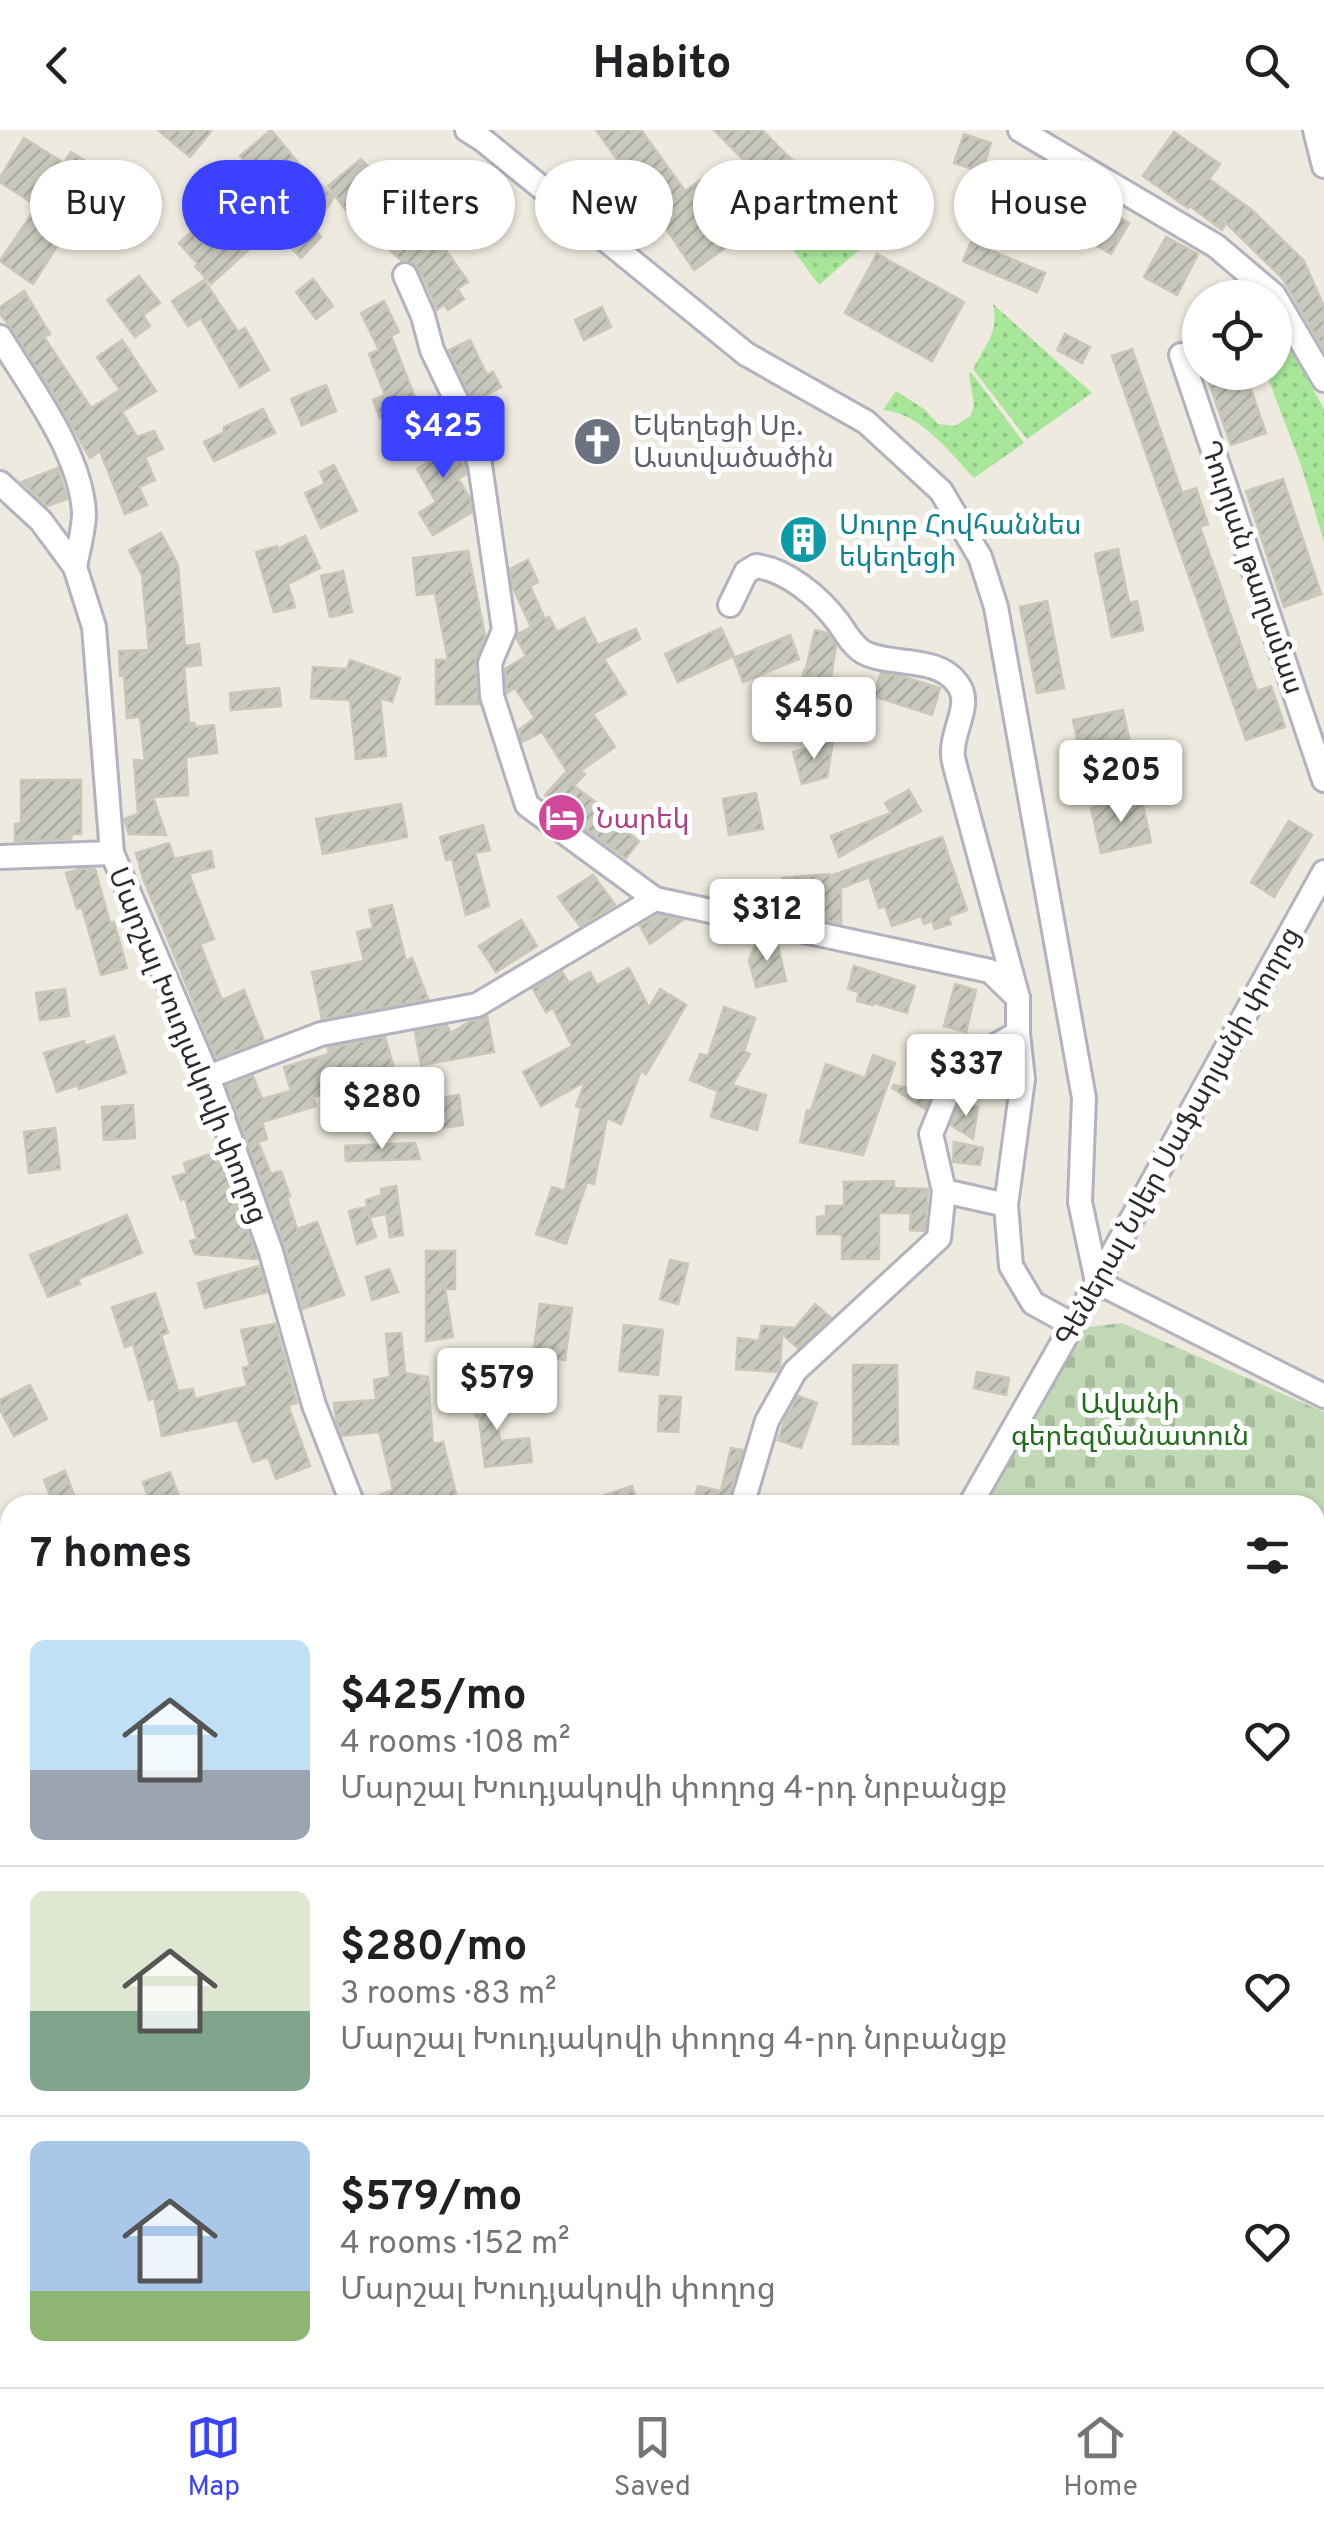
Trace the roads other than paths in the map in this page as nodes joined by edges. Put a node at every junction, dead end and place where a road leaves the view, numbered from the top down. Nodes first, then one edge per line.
1 (467, 130) edge
2 (1020, 130) edge
3 (1315, 130) edge
4 (1324, 166) edge
5 (406, 276) dead end
6 (0, 337) edge
7 (1324, 380) edge
8 (1194, 390) edge
9 (0, 482) edge
10 (75, 567) junction
11 (730, 605) dead end
12 (1324, 780) edge
13 (112, 853) junction
14 (0, 857) edge
15 (1324, 872) edge
16 (655, 899) junction
17 (1018, 998) junction
18 (1018, 1033) junction
19 (208, 1077) junction
20 (944, 1191) junction
21 (1006, 1206) junction
22 (1098, 1282) junction
23 (1073, 1325) junction
24 (1324, 1396) edge
25 (349, 1495) edge
26 (745, 1495) edge
27 (976, 1495) edge

1 - 22 street
2 - 7 street
3 - 4 street
5 - 16 street
6 - 10 street
8 - 12 street, Դուրյան թաղամաս
9 - 10 street, Մարշալ Խուդյակովի փողոց
10 - 13 street, Մարշալ Խուդյակովի փողոց
11 - 17 street
13 - 14 street
13 - 19 street, Մարշալ Խուդյակովի փողոց
15 - 22 street, Գեներալ Նվեր Սաֆարյանի փողոց
16 - 17 street
16 - 19 street
17 - 18 street
18 - 20 street
18 - 21 street
19 - 25 street, Մարշալ Խուդյակովի փողոց
20 - 21 street
20 - 26 street
21 - 23 street
22 - 23 street, Գեներալ Նվեր Սաֆարյանի փողոց
22 - 24 street
23 - 27 street, Գեներալ Նվեր Սաֆարյանի փողոց

